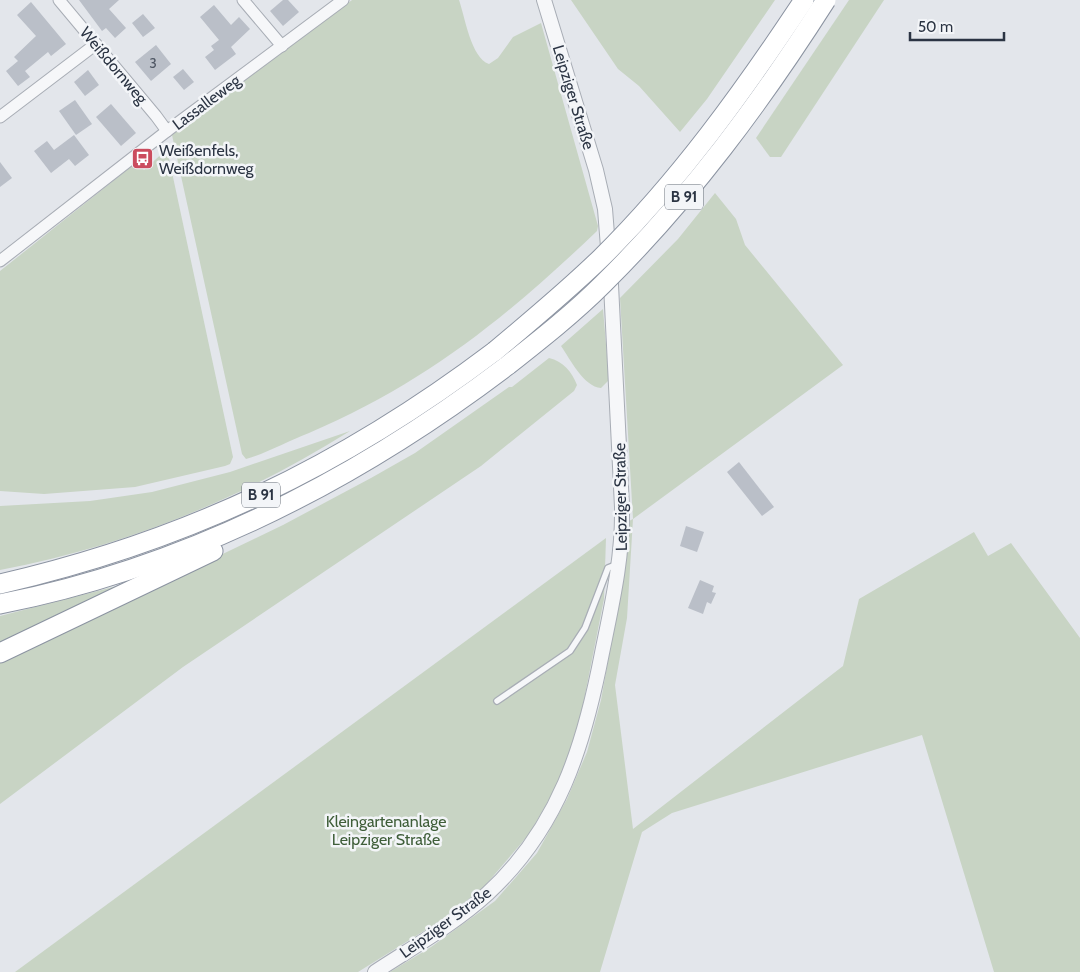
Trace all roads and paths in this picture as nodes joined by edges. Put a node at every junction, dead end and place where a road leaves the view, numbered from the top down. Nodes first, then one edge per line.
1 (59, 0) edge
2 (243, 0) edge
3 (343, 0) edge
4 (544, 0) edge
5 (804, 0) edge
6 (826, 0) edge
7 (96, 44) junction
8 (282, 46) junction
9 (0, 117) edge
10 (166, 131) junction
11 (0, 261) edge
12 (277, 510) junction
13 (620, 563) junction
14 (0, 584) edge
15 (0, 604) edge
16 (0, 653) edge
17 (497, 701) dead end
18 (375, 972) edge

1 - 7 street, Weißdornweg
2 - 8 street
3 - 8 street, Lassalleweg
4 - 13 street, Leipziger Straße
5 - 14 highway, B 91, bridge
6 - 12 highway, B 91, bridge
7 - 9 street
7 - 10 street, Weißdornweg
8 - 10 street, Lassalleweg
10 - 11 street, Lassalleweg
12 - 15 highway, B 91
12 - 16 highway
13 - 17 lane
13 - 18 street, Leipziger Straße

